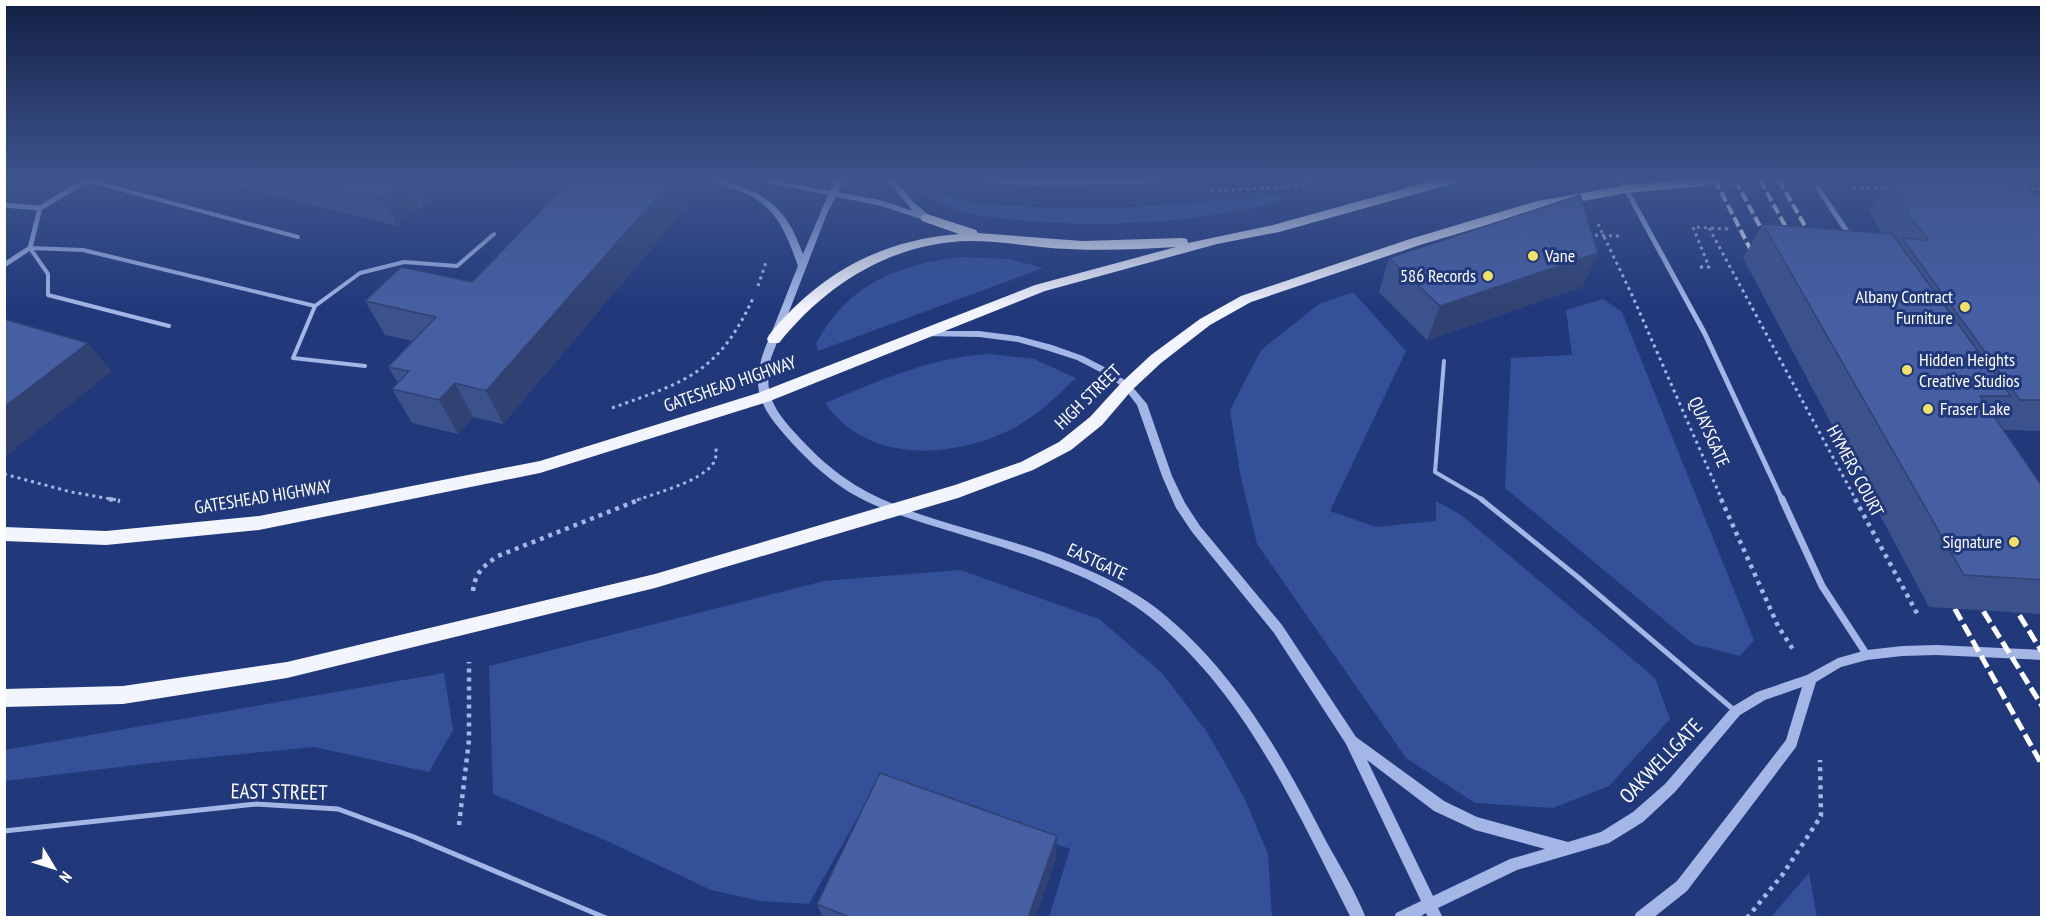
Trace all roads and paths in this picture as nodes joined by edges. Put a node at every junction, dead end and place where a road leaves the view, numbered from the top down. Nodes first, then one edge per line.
1 (36, 223) edge
2 (246, 223) edge
3 (785, 223) edge
4 (821, 223) edge
5 (942, 223) edge
6 (1295, 223) edge
7 (1477, 223) edge
8 (1596, 223) edge
9 (1645, 223) edge
10 (1841, 223) edge
11 (1728, 229) dead end
12 (494, 234) dead end
13 (298, 237) dead end
14 (995, 238) junction
15 (1851, 238) edge
16 (1216, 240) junction
17 (30, 248) junction
18 (768, 254) dead end
19 (4, 265) edge
20 (803, 267) junction
21 (315, 306) junction
22 (170, 326) dead end
23 (925, 334) junction
24 (774, 339) junction
25 (1444, 361) dead end
26 (364, 366) dead end
27 (1127, 386) junction
28 (764, 398) junction
29 (610, 408) dead end
30 (716, 443) dead end
31 (4, 474) edge
32 (130, 502) dead end
33 (893, 508) junction
34 (4, 534) edge
35 (473, 595) dead end
36 (1929, 618) dead end
37 (1867, 655) junction
38 (2042, 655) edge
39 (469, 675) dead end
40 (1811, 679) junction
41 (4, 698) edge
42 (1736, 711) junction
43 (1351, 740) junction
44 (1820, 749) dead end
45 (4, 831) edge
46 (1567, 847) junction
47 (455, 854) junction
48 (1433, 911) edge
49 (606, 918) edge
50 (1359, 918) edge
51 (1401, 918) edge
52 (1641, 918) edge
53 (1747, 918) edge

1 - 17 street
2 - 13 lane
3 - 20 street
4 - 20 street
5 - 14 highway
6 - 16 highway, GATESHEAD HIGHWAY
7 - 27 highway, HIGH STREET
8 - 40 path, QUAYSGATE
9 - 37 street, QUAYSGATE
10 - 15 street
11 - 36 path, HYMERS COURT
12 - 21 lane
14 - 16 highway
14 - 24 highway
16 - 23 highway, GATESHEAD HIGHWAY
17 - 19 street
17 - 21 lane
17 - 22 lane
18 - 29 path
20 - 24 street
21 - 26 lane
23 - 27 street
23 - 28 highway, GATESHEAD HIGHWAY
24 - 28 street
25 - 42 lane
27 - 33 highway, HIGH STREET
27 - 43 street
28 - 33 street, EASTGATE
28 - 34 highway, GATESHEAD HIGHWAY
30 - 35 path
31 - 32 path
33 - 41 highway
33 - 50 street, EASTGATE
37 - 38 street, OAKWELLGATE
37 - 40 street, OAKWELLGATE
39 - 47 path
40 - 42 street, OAKWELLGATE
40 - 52 street
42 - 46 street, OAKWELLGATE
43 - 46 street
43 - 48 street
44 - 53 path
45 - 47 lane, EAST STREET
46 - 48 street, OAKWELLGATE
47 - 49 lane, EAST STREET
48 - 51 street, OAKWELLGATE

